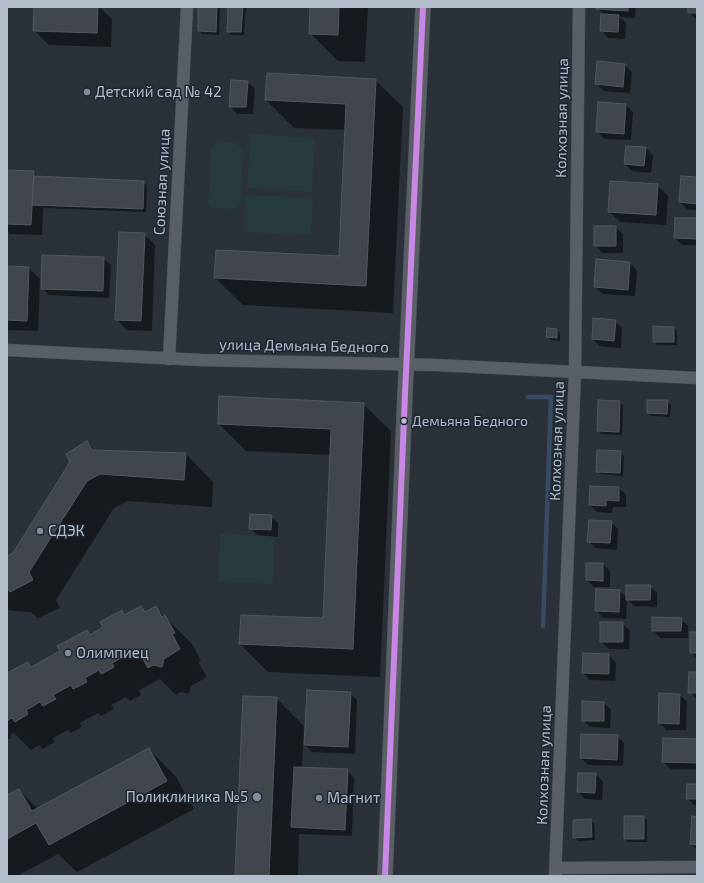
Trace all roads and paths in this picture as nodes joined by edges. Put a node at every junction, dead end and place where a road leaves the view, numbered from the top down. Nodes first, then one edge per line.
1 (187, 7) edge
2 (423, 7) edge
3 (579, 7) edge
4 (7, 350) edge
5 (169, 359) junction
6 (406, 365) junction
7 (575, 372) junction
8 (697, 378) edge
9 (697, 867) edge
10 (556, 872) edge
11 (385, 876) edge

1 - 5 street, Союзная улица
2 - 6 street
3 - 7 street, Колхозная улица
4 - 5 street, улица Демьяна Бедного
5 - 6 street, улица Демьяна Бедного
6 - 7 street, улица Демьяна Бедного
6 - 11 street
7 - 8 street, улица Демьяна Бедного
7 - 10 street, Колхозная улица
9 - 10 street

